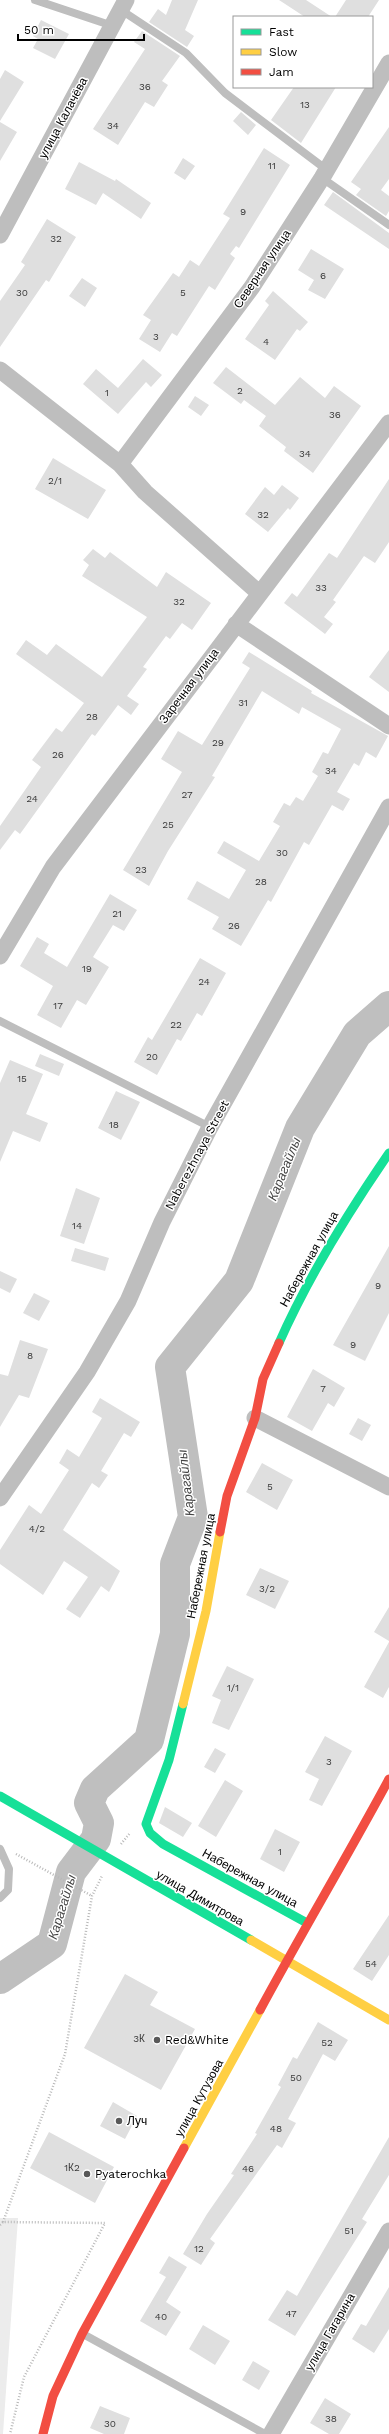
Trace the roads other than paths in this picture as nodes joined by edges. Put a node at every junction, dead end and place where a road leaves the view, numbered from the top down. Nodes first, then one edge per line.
1 (35, 0) edge
2 (124, 5) edge
3 (113, 26) junction
4 (389, 63) edge
5 (325, 174) junction
6 (389, 225) edge
7 (0, 235) edge
8 (0, 370) edge
9 (389, 423) edge
10 (120, 464) junction
11 (259, 593) junction
12 (236, 624) junction
13 (389, 726) edge
14 (389, 807) edge
15 (0, 956) edge
16 (0, 1021) edge
17 (210, 1127) junction
18 (389, 1153) edge
19 (255, 1418) junction
20 (389, 1487) edge
21 (0, 1498) edge
22 (389, 1779) edge
23 (0, 1796) edge
24 (0, 1849) edge
25 (0, 1898) edge
26 (307, 1923) junction
27 (287, 1963) junction
28 (389, 2020) edge
29 (389, 2231) edge
30 (82, 2334) junction
31 (43, 2434) edge
32 (265, 2434) edge
33 (270, 2434) edge

1 - 3 lane
2 - 3 street, улица Калачёва
2 - 5 lane
3 - 7 street, улица Калачёва
4 - 5 street, Северная улица
5 - 6 lane
5 - 10 street, Северная улица
8 - 10 street
9 - 11 street, Заречная улица
10 - 11 street
11 - 12 street, Заречная улица
12 - 13 street
12 - 15 street, Заречная улица
14 - 17 street, Naberezhnaya Street
16 - 17 lane
17 - 21 street, Naberezhnaya Street
18 - 19 main road, Набережная улица
19 - 20 street
19 - 26 main road, Набережная улица
22 - 26 main road, улица Кутузова
23 - 27 main road, улица Димитрова
24 - 25 lane
26 - 27 main road, улица Кутузова
27 - 28 main road, улица Димитрова
27 - 30 main road, улица Кутузова
29 - 33 street, улица Гагарина
30 - 31 main road, улица Кутузова
30 - 32 lane

